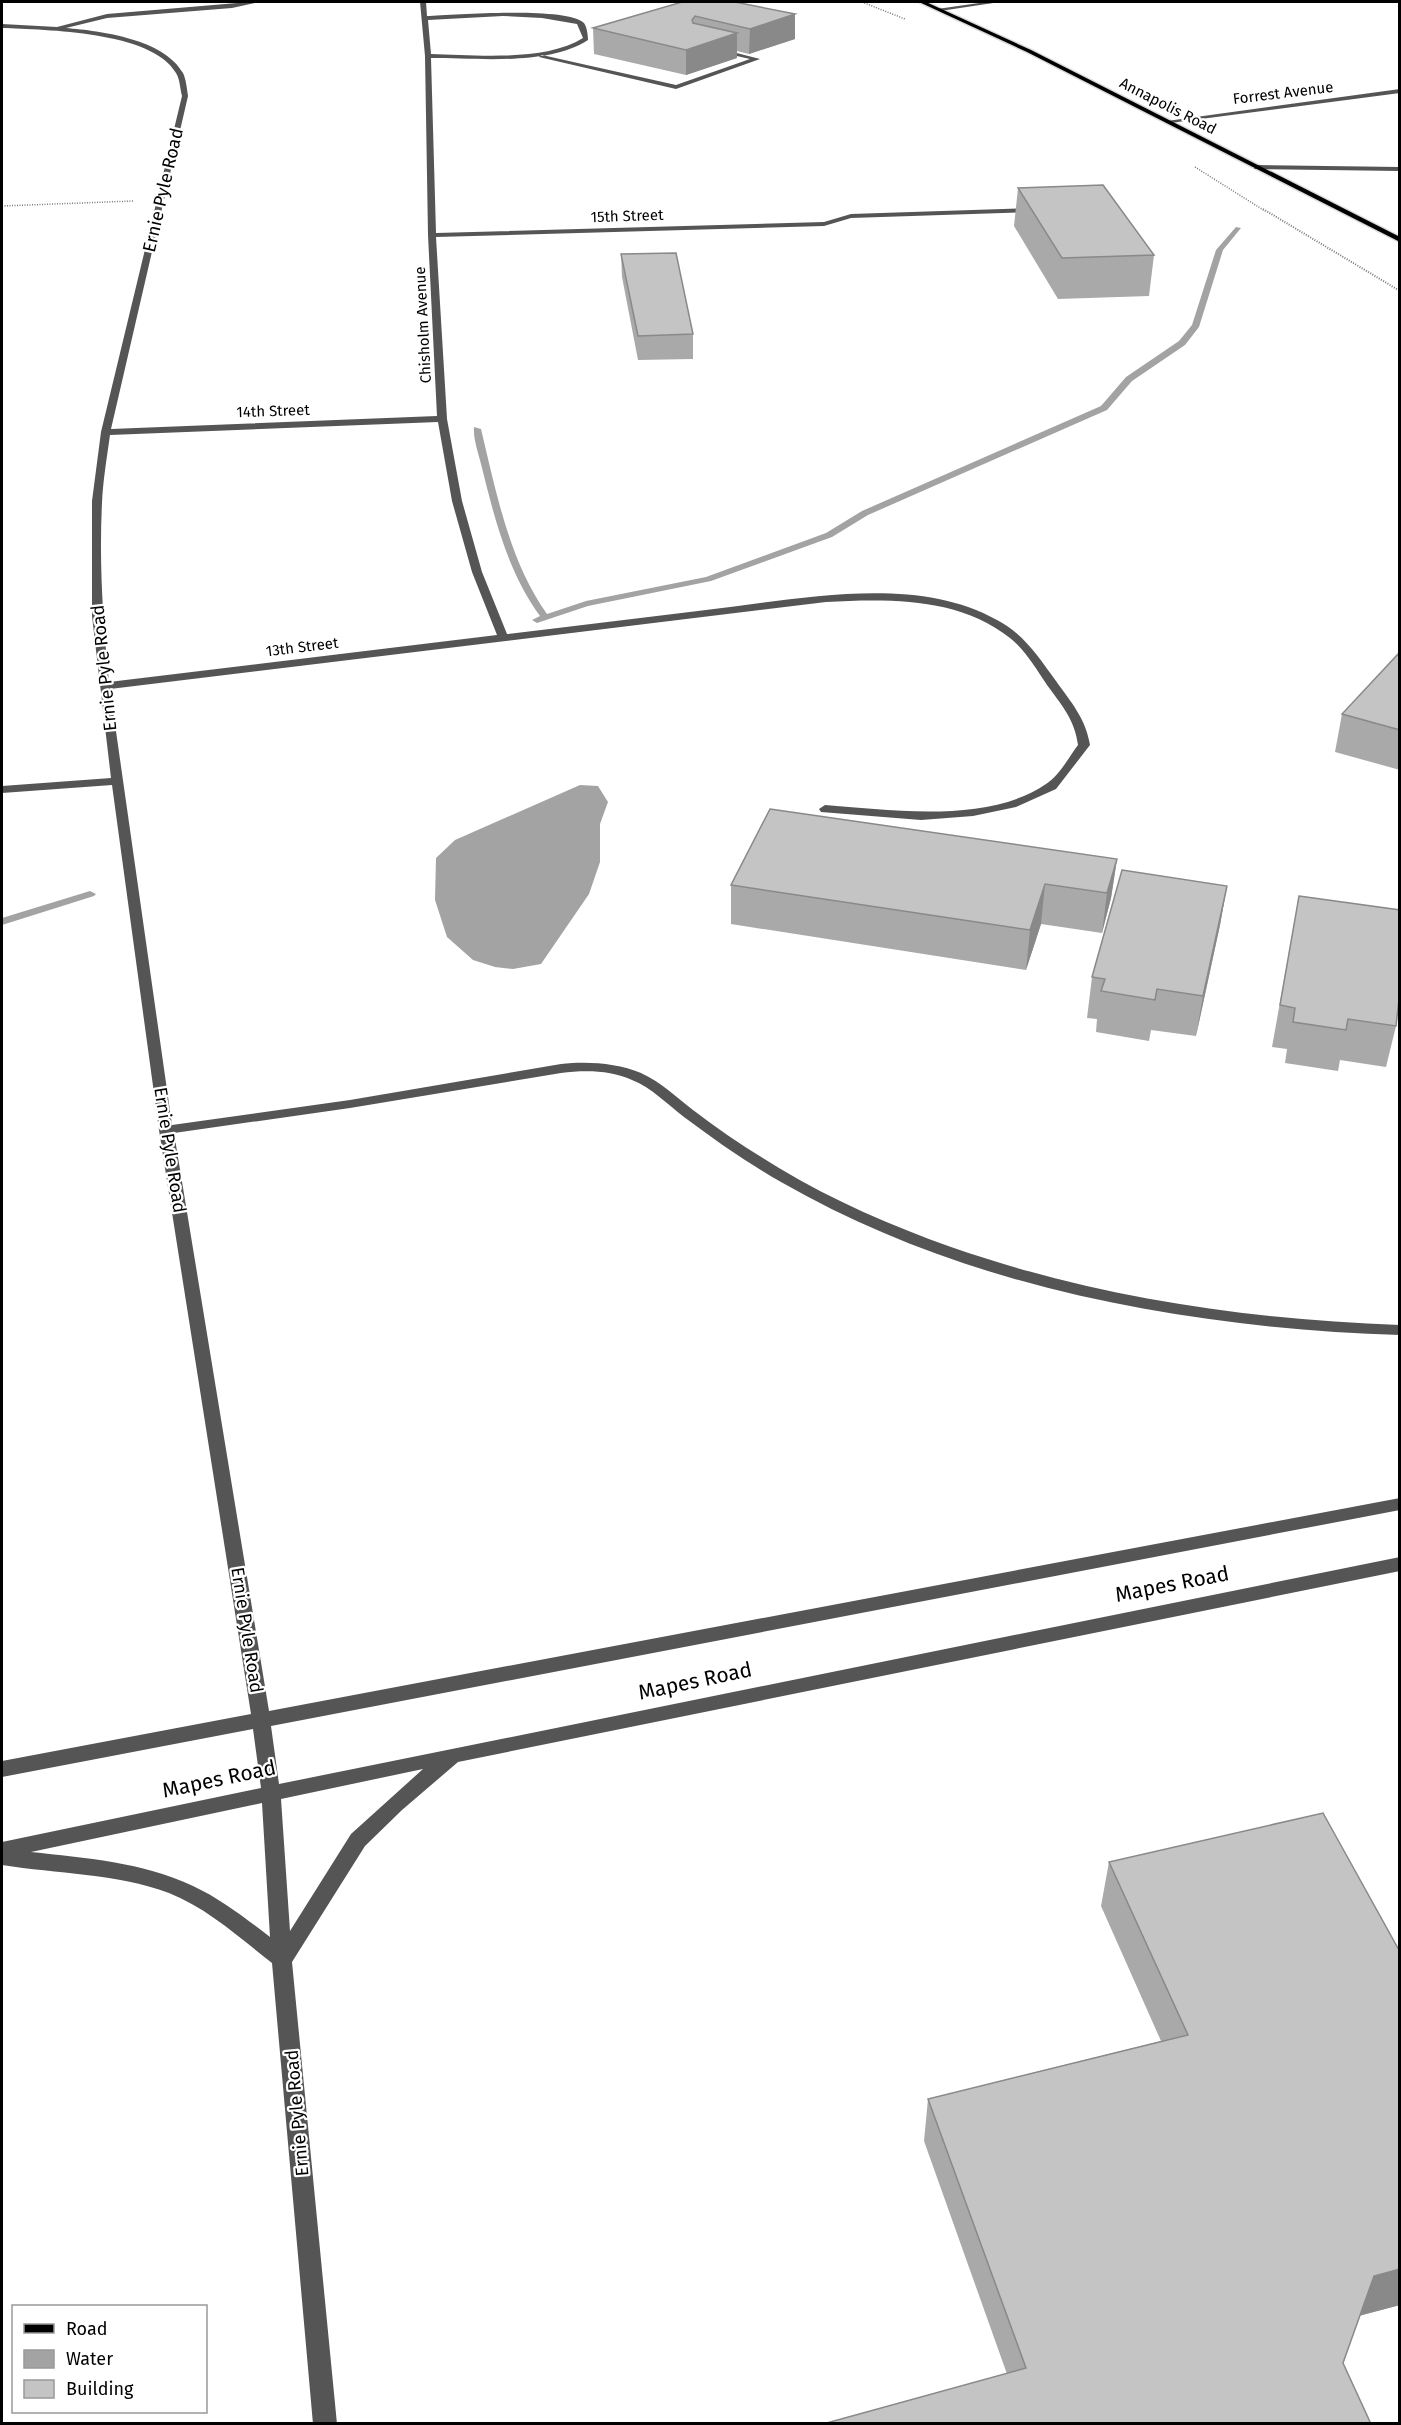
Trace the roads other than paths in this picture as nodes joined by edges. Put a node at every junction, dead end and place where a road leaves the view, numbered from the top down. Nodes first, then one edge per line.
1 (257, 2) edge
2 (423, 2) edge
3 (922, 2) edge
4 (997, 2) edge
5 (940, 9) junction
6 (425, 18) junction
7 (2, 26) edge
8 (57, 29) junction
9 (706, 48) edge
10 (530, 55) junction
11 (428, 56) junction
12 (1400, 91) edge
13 (1170, 121) junction
14 (1257, 167) junction
15 (1400, 169) edge
16 (1041, 209) edge
17 (432, 235) junction
18 (1400, 240) edge
19 (442, 419) junction
20 (106, 432) junction
21 (503, 637) junction
22 (104, 686) junction
23 (117, 781) junction
24 (2, 790) edge
25 (825, 809) dead end
26 (166, 1130) junction
27 (1400, 1330) edge
28 (1400, 1504) edge
29 (1400, 1564) edge
30 (261, 1721) junction
31 (454, 1755) junction
32 (2, 1769) edge
33 (271, 1792) junction
34 (2, 1850) edge
35 (2, 1857) edge
36 (283, 1959) junction
37 (325, 2424) edge

1 - 8 street
2 - 6 street, Chisholm Avenue
3 - 5 main road, Annapolis Road
4 - 5 street
5 - 13 main road, Annapolis Road
6 - 10 street
6 - 11 street, Chisholm Avenue
7 - 8 street, Ernie Pyle Road
8 - 20 street, Ernie Pyle Road
9 - 10 street
10 - 11 street
11 - 17 street, Chisholm Avenue
12 - 13 street, Forrest Avenue
13 - 14 main road, Annapolis Road
14 - 15 street
14 - 18 main road, Annapolis Road
16 - 17 street, 15th Street
17 - 19 street, Chisholm Avenue
19 - 20 street, 14th Street
19 - 21 street, Chisholm Avenue
20 - 22 street, Ernie Pyle Road
21 - 22 street, 13th Street
21 - 25 street, 13th Street
22 - 23 street, Ernie Pyle Road
23 - 24 street
23 - 26 street, Ernie Pyle Road
26 - 27 street
26 - 30 street, Ernie Pyle Road
28 - 30 street, Mapes Road
29 - 31 street, Mapes Road
30 - 32 street, Mapes Road
30 - 33 street, Ernie Pyle Road
31 - 33 street, Mapes Road
31 - 36 street
33 - 34 street, Mapes Road
33 - 36 street, Ernie Pyle Road
35 - 36 street
36 - 37 street, Ernie Pyle Road

